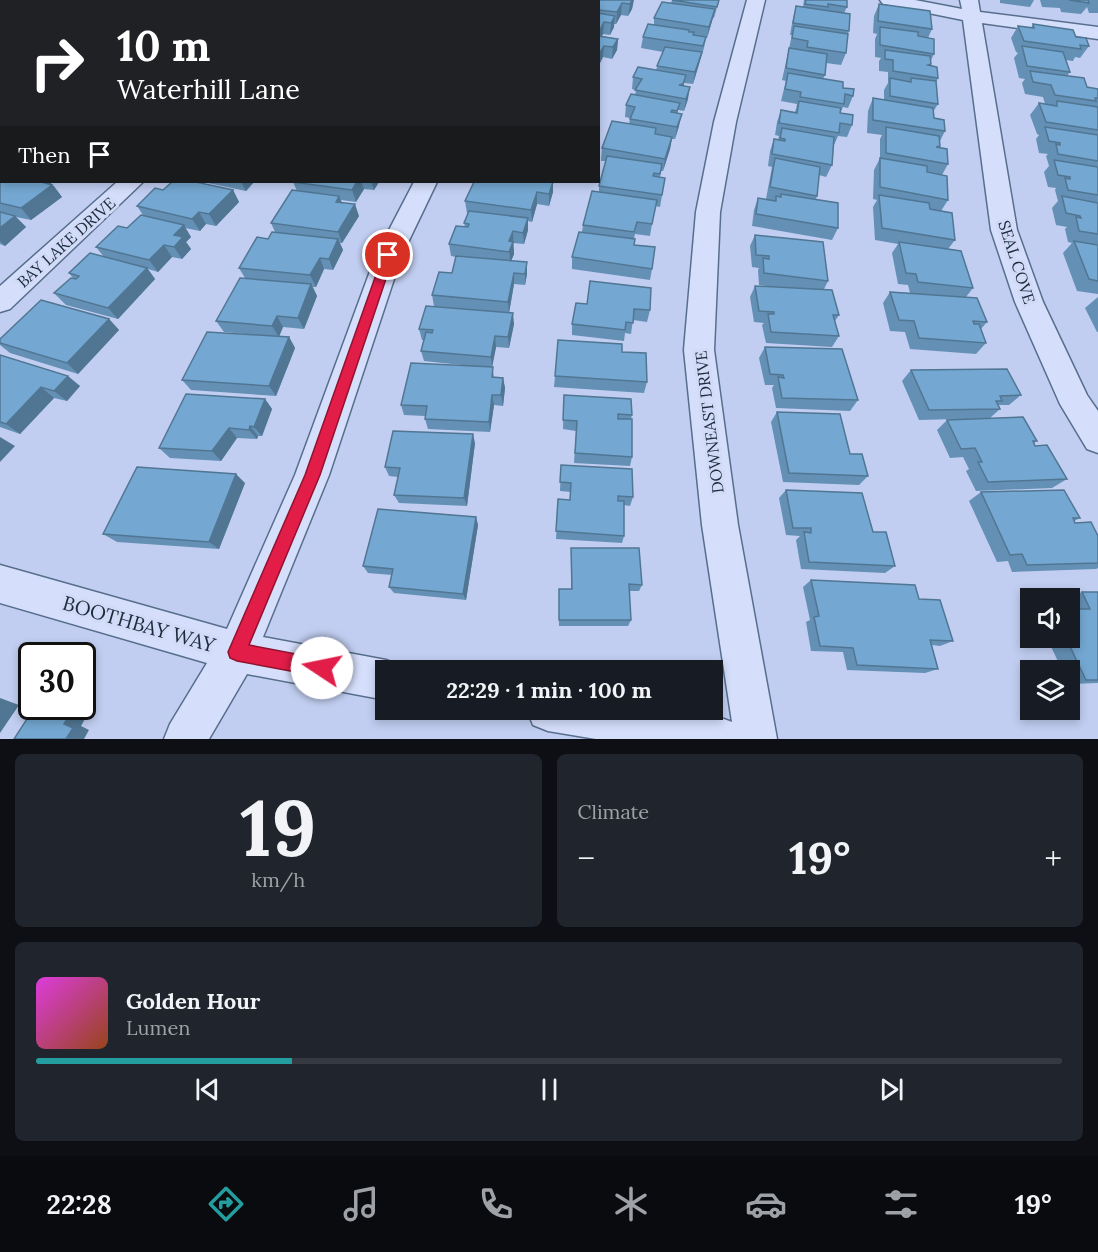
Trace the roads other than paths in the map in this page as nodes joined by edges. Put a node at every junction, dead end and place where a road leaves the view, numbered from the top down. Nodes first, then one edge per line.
1 (756, 0) edge
2 (889, 0) edge
3 (970, 8) edge
4 (1098, 33) edge
5 (130, 183) edge
6 (424, 183) edge
7 (0, 302) edge
8 (1098, 439) edge
9 (0, 584) edge
10 (237, 652) junction
11 (375, 678) edge
12 (608, 720) edge
13 (185, 739) edge
14 (722, 739) edge
15 (756, 739) edge

1 - 15 street, DOWNEAST DRIVE
2 - 3 street
3 - 4 street
3 - 8 street, SEAL COVE
5 - 7 street, BAY LAKE DRIVE
6 - 10 street
9 - 10 street, BOOTHBAY WAY
10 - 11 street, BOOTHBAY WAY
10 - 13 street
12 - 14 street

